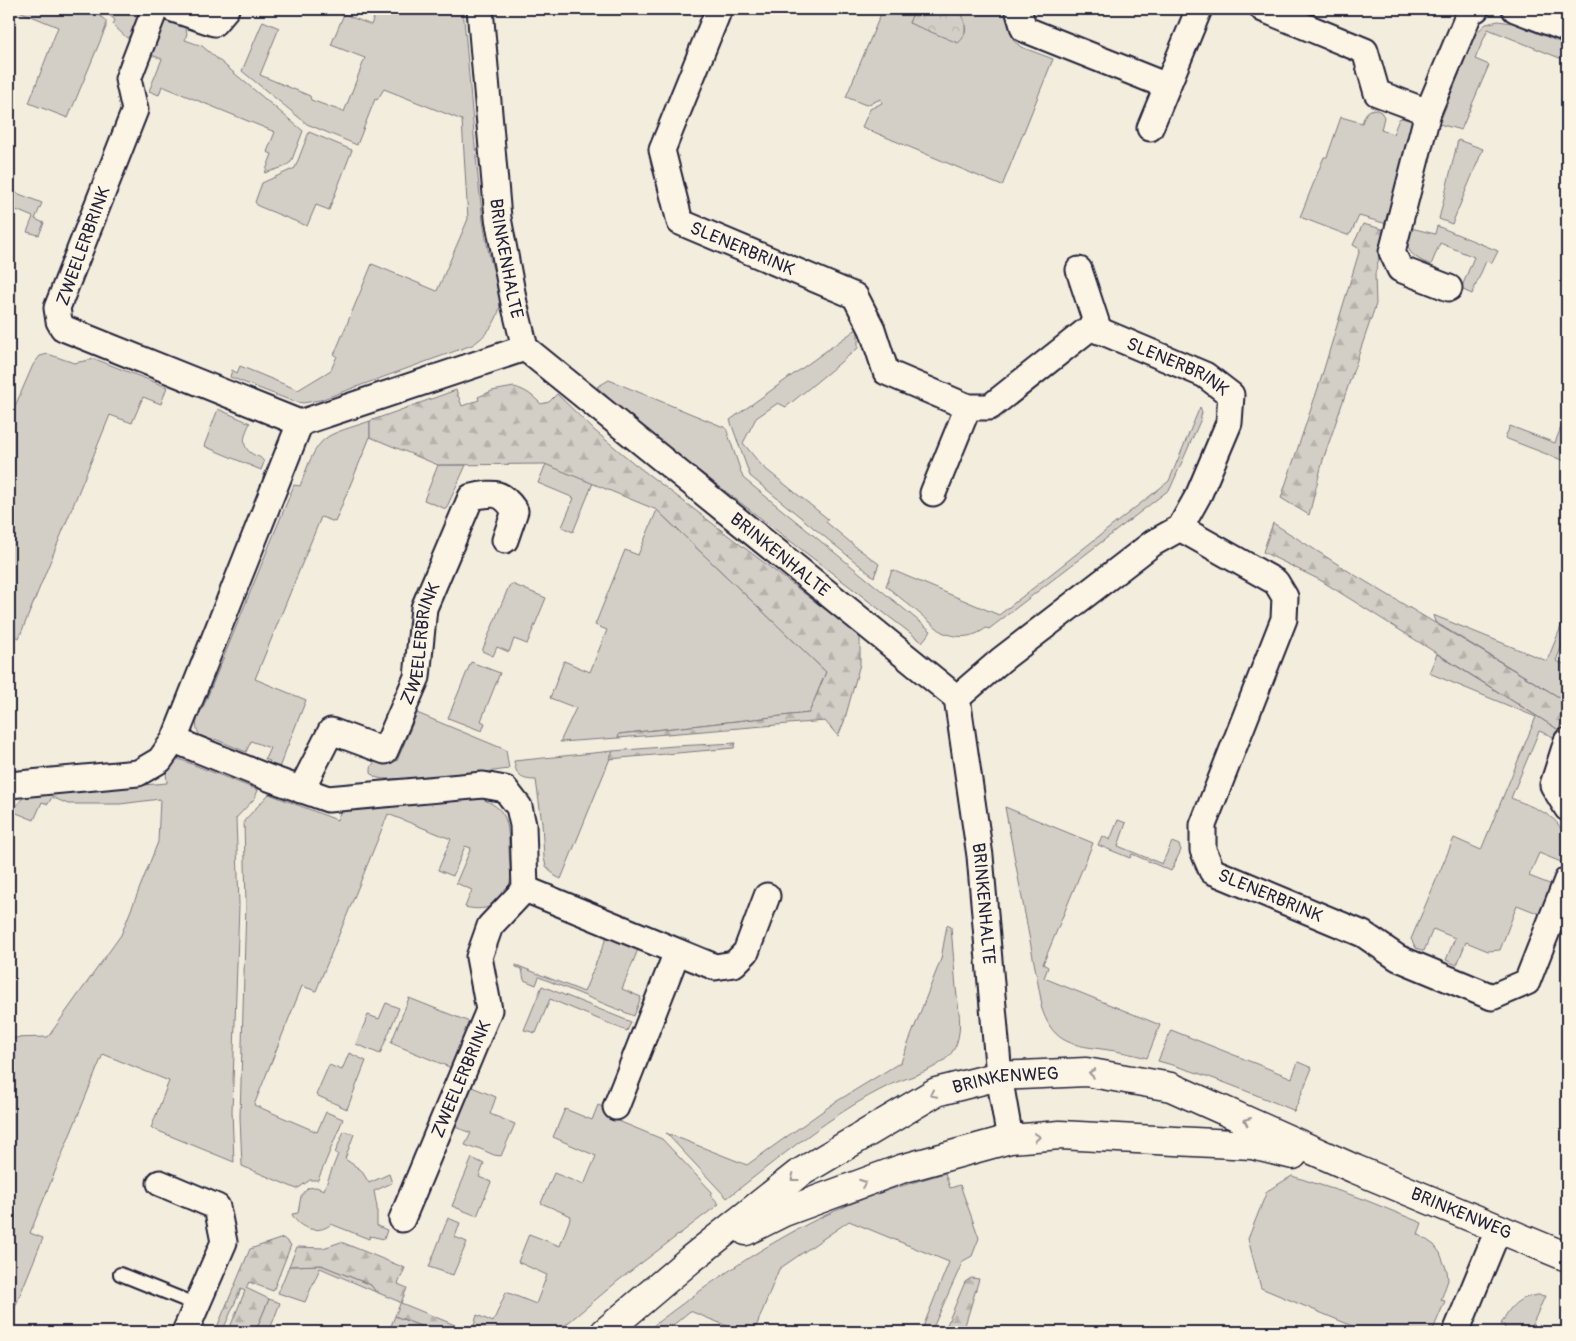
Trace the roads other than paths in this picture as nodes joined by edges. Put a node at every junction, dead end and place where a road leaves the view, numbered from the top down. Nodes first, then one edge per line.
1 (155, 9) edge
2 (173, 9) edge
3 (226, 9) edge
4 (480, 9) edge
5 (719, 9) edge
6 (1018, 9) edge
7 (1199, 9) edge
8 (1263, 9) edge
9 (1476, 9) edge
10 (1515, 9) edge
11 (1567, 29) edge
12 (1167, 86) junction
13 (1428, 112) junction
14 (1150, 128) dead end
15 (1079, 270) dead end
16 (1448, 288) dead end
17 (1099, 331) junction
18 (526, 348) junction
19 (968, 406) junction
20 (300, 423) junction
21 (933, 493) dead end
22 (1180, 528) junction
23 (505, 540) dead end
24 (957, 698) junction
25 (174, 740) junction
26 (1567, 741) edge
27 (9, 785) edge
28 (301, 790) junction
29 (1567, 808) edge
30 (1567, 880) edge
31 (525, 890) junction
32 (766, 896) dead end
33 (678, 952) junction
34 (1000, 1076) junction
35 (616, 1107) dead end
36 (1010, 1140) junction
37 (1355, 1169) junction
38 (160, 1183) dead end
39 (402, 1219) dead end
40 (1498, 1230) junction
41 (1567, 1257) edge
42 (691, 1259) junction
43 (120, 1274) dead end
44 (197, 1305) junction
45 (185, 1332) edge
46 (605, 1332) edge
47 (1456, 1332) edge

1 - 20 street, ZWEELERBRINK
2 - 3 street
4 - 18 street, BRINKENHALTE
5 - 19 street, SLENERBRINK
6 - 12 street
7 - 12 street
8 - 13 street
9 - 13 street
10 - 11 street
12 - 14 street
13 - 16 street
15 - 17 street
17 - 19 street, SLENERBRINK
17 - 22 street, SLENERBRINK
18 - 20 street
18 - 24 street, BRINKENHALTE
19 - 21 street
20 - 25 street
22 - 24 street, SLENERBRINK
22 - 30 street, SLENERBRINK
23 - 28 street, ZWEELERBRINK
24 - 34 street, BRINKENHALTE
25 - 27 street
25 - 28 street
26 - 29 street
28 - 31 street
31 - 33 street
31 - 39 street, ZWEELERBRINK
32 - 33 street
33 - 35 street
34 - 36 street, BRINKENHALTE
37 -> 34 street, BRINKENWEG
34 -> 42 street, BRINKENWEG
36 -> 37 street, BRINKENWEG
42 -> 36 street, BRINKENWEG
37 - 40 street, BRINKENWEG
38 - 44 street
40 - 41 street, BRINKENWEG
40 - 47 street
42 - 46 street, BRINKENWEG
43 - 44 lane
44 - 45 street

